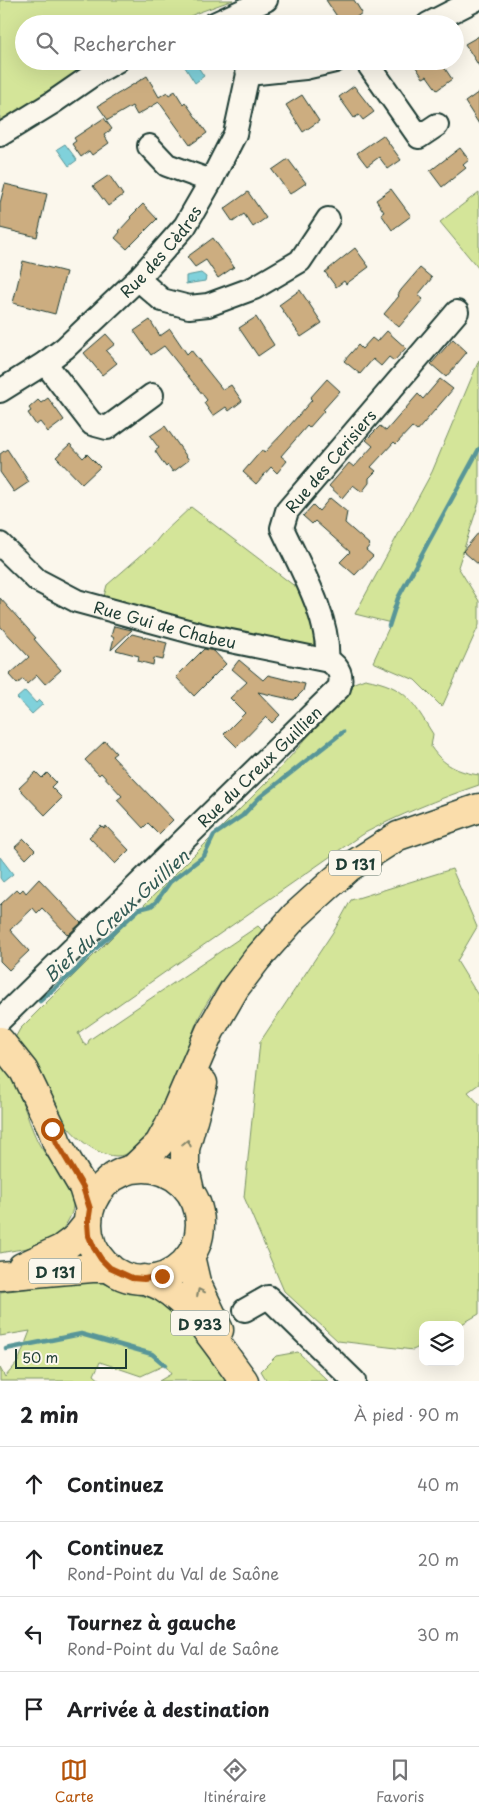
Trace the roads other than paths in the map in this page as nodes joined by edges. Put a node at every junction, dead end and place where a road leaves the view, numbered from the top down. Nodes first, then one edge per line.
1 (266, 0) edge
2 (475, 0) edge
3 (238, 15) edge
4 (446, 15) edge
5 (101, 70) edge
6 (246, 70) edge
7 (372, 70) edge
8 (437, 125) dead end
9 (0, 135) edge
10 (149, 146) dead end
11 (211, 181) junction
12 (328, 219) dead end
13 (138, 278) junction
14 (457, 312) dead end
15 (45, 362) junction
16 (0, 391) edge
17 (152, 395) dead end
18 (0, 544) edge
19 (333, 668) junction
20 (479, 808) edge
21 (257, 959) junction
22 (0, 1020) edge
23 (0, 1041) edge
24 (52, 1129) junction
25 (125, 1172) junction
26 (190, 1191) junction
27 (89, 1216) junction
28 (190, 1256) junction
29 (110, 1268) junction
30 (0, 1275) edge
31 (144, 1279) junction
32 (245, 1310) dead end
33 (244, 1381) edge
34 (248, 1381) edge
35 (354, 1381) edge

1 - 3 street
2 - 4 street
5 - 9 street
6 - 11 street, Rue des Cèdres
7 - 8 street
10 - 11 street
11 - 13 street, Rue des Cèdres
12 - 13 street
13 - 15 street, Rue des Cèdres
14 - 19 street, Rue des Cerisiers
15 - 16 street, Rue des Cèdres
15 - 17 street
18 - 19 street, Rue Gui de Chabeu
19 - 22 street, Rue du Creux Guillien
20 - 21 main road, D 131
21 - 25 main road, D 131
26 -> 21 main road, D 131
23 - 24 main road
24 - 25 main road
24 - 27 main road
25 - 26 main road
25 - 27 main road
26 - 28 main road
27 - 29 main road
27 - 30 main road, D 131
28 - 31 main road
34 -> 28 main road, D 933
29 - 30 main road, D 131
29 - 31 main road
31 - 33 main road, D 933
32 - 35 street

